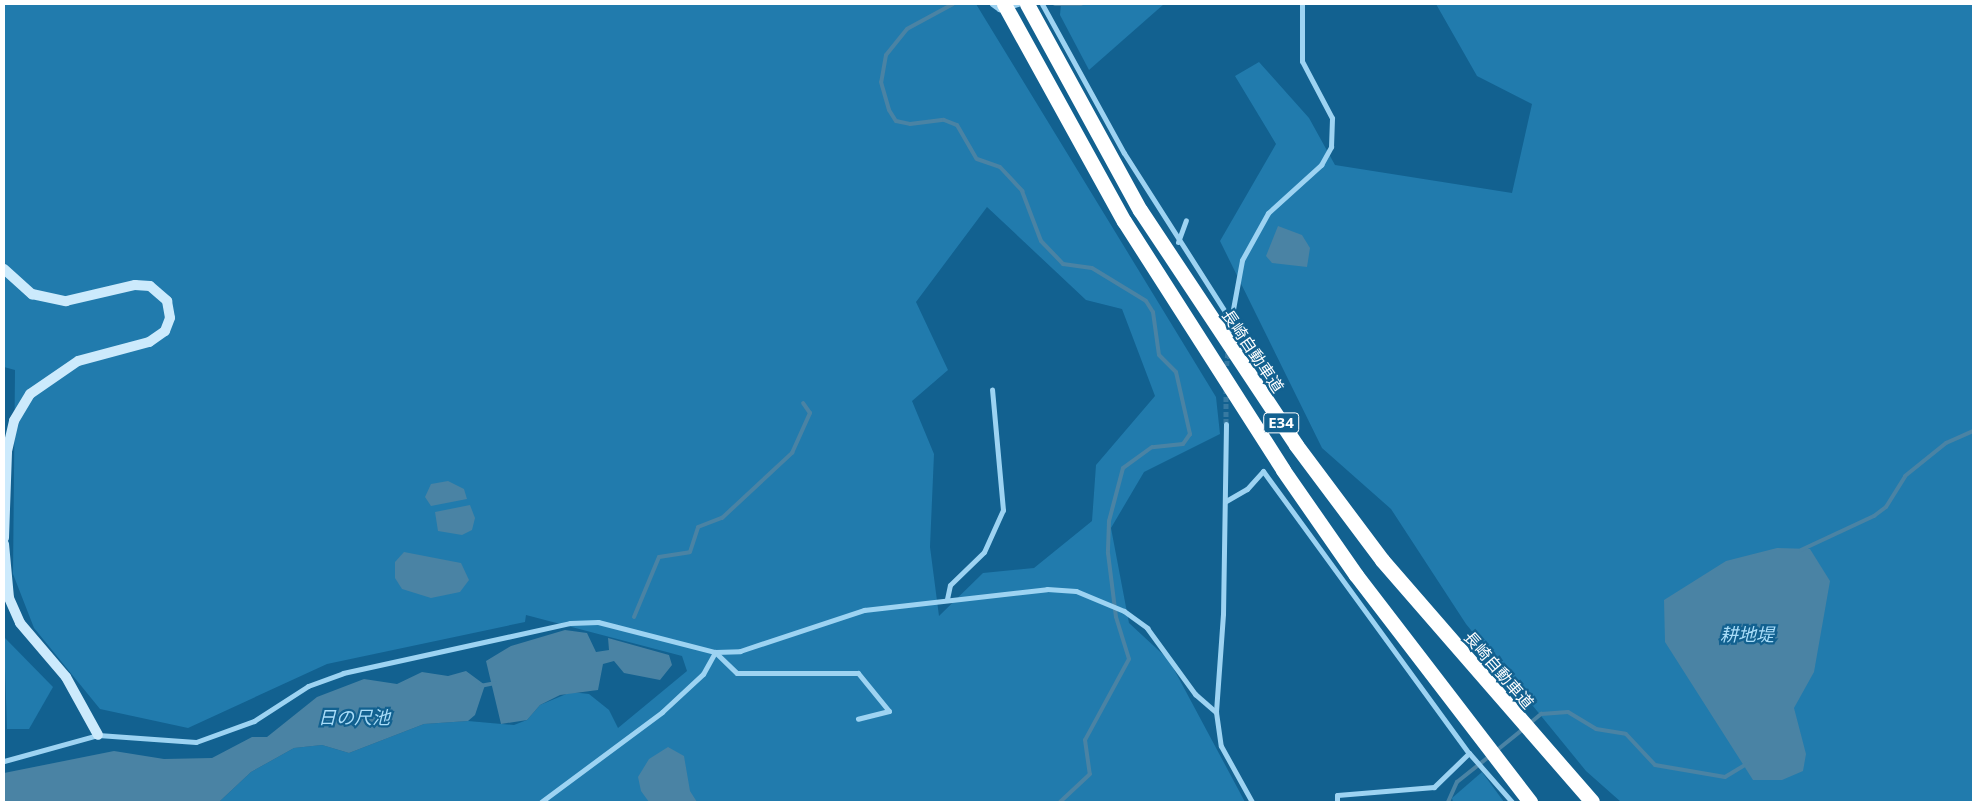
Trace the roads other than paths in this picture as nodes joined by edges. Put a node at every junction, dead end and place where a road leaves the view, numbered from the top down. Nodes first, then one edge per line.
1 (992, 4) edge
2 (1004, 4) edge
3 (1018, 4) edge
4 (1027, 4) edge
5 (1042, 4) edge
6 (1302, 4) edge
7 (1186, 220) dead end
8 (1178, 242) junction
9 (4, 269) edge
10 (1229, 318) junction
11 (1229, 331) dead end
12 (992, 389) dead end
13 (1226, 424) tunnel mouth
14 (1226, 501) junction
15 (4, 538) edge
16 (4, 544) edge
17 (947, 599) junction
18 (715, 652) junction
19 (1216, 712) junction
20 (858, 719) dead end
21 (98, 735) junction
22 (1470, 754) junction
23 (4, 761) edge
24 (541, 802) edge
25 (1252, 802) edge
26 (1337, 802) edge
27 (1512, 802) edge
28 (1530, 802) edge
29 (1592, 802) edge

1 - 3 street
2 - 28 highway, E34, bridge
4 - 29 highway, 長崎自動車道 / E34, bridge
5 - 8 street
6 - 10 street
7 - 8 street
8 - 10 street
9 - 15 street
10 - 11 street
12 - 17 street
13 - 14 street
14 - 19 street
14 - 22 street
16 - 21 street
17 - 18 street
17 - 19 street
18 - 20 street
18 - 21 street
18 - 24 street
19 - 25 street
21 - 23 street
22 - 26 street
22 - 27 street

